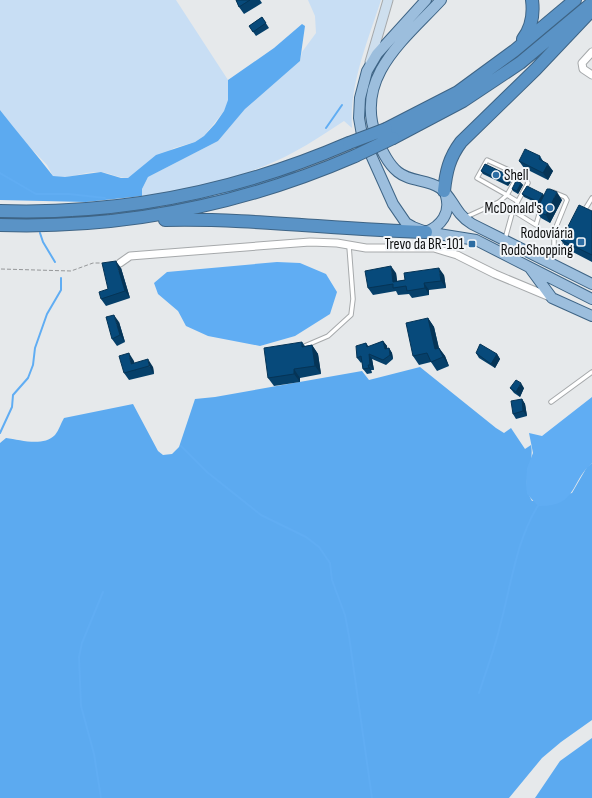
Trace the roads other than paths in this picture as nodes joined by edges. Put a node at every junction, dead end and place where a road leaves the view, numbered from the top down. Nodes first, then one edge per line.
1 (388, 0) edge
2 (426, 0) edge
3 (441, 0) edge
4 (532, 0) edge
5 (575, 0) edge
6 (592, 3) edge
7 (592, 10) edge
8 (514, 51) junction
9 (592, 52) edge
10 (367, 70) junction
11 (592, 75) edge
12 (390, 134) junction
13 (519, 174) junction
14 (444, 191) junction
15 (549, 194) edge
16 (507, 195) junction
17 (592, 198) edge
18 (517, 201) junction
19 (499, 202) junction
20 (541, 208) edge
21 (513, 210) junction
22 (0, 211) edge
23 (581, 217) edge
24 (463, 218) junction
25 (112, 222) junction
26 (0, 225) edge
27 (426, 232) junction
28 (570, 236) edge
29 (505, 241) junction
30 (348, 245) junction
31 (554, 246) dead end
32 (562, 249) edge
33 (120, 263) road end
34 (529, 266) junction
35 (592, 284) edge
36 (552, 298) junction
37 (592, 298) edge
38 (592, 316) edge
39 (292, 351) edge
40 (592, 372) edge
41 (551, 402) dead end

1 - 10 main road
2 - 10 main road
3 - 14 main road
4 - 8 highway
5 - 8 highway
6 - 12 highway
7 - 14 highway
8 - 12 highway
9 - 11 street
10 - 27 main road
12 - 22 highway, bridge
12 - 25 highway, bridge
13 - 16 lane
13 - 16 lane
13 - 18 lane
14 - 24 main road
14 - 27 main road
15 - 31 lane
16 - 18 lane
16 - 19 lane
17 - 23 lane
18 - 21 lane
19 - 21 lane
19 - 24 lane
20 - 21 lane
21 - 29 lane
24 - 29 main road
25 - 26 highway
25 - 27 highway
27 - 34 main road
28 - 32 lane
29 - 35 main road
30 - 33 street
30 - 36 street
30 - 39 lane
34 - 36 main road
34 - 37 main road
36 - 38 main road
40 - 41 lane

